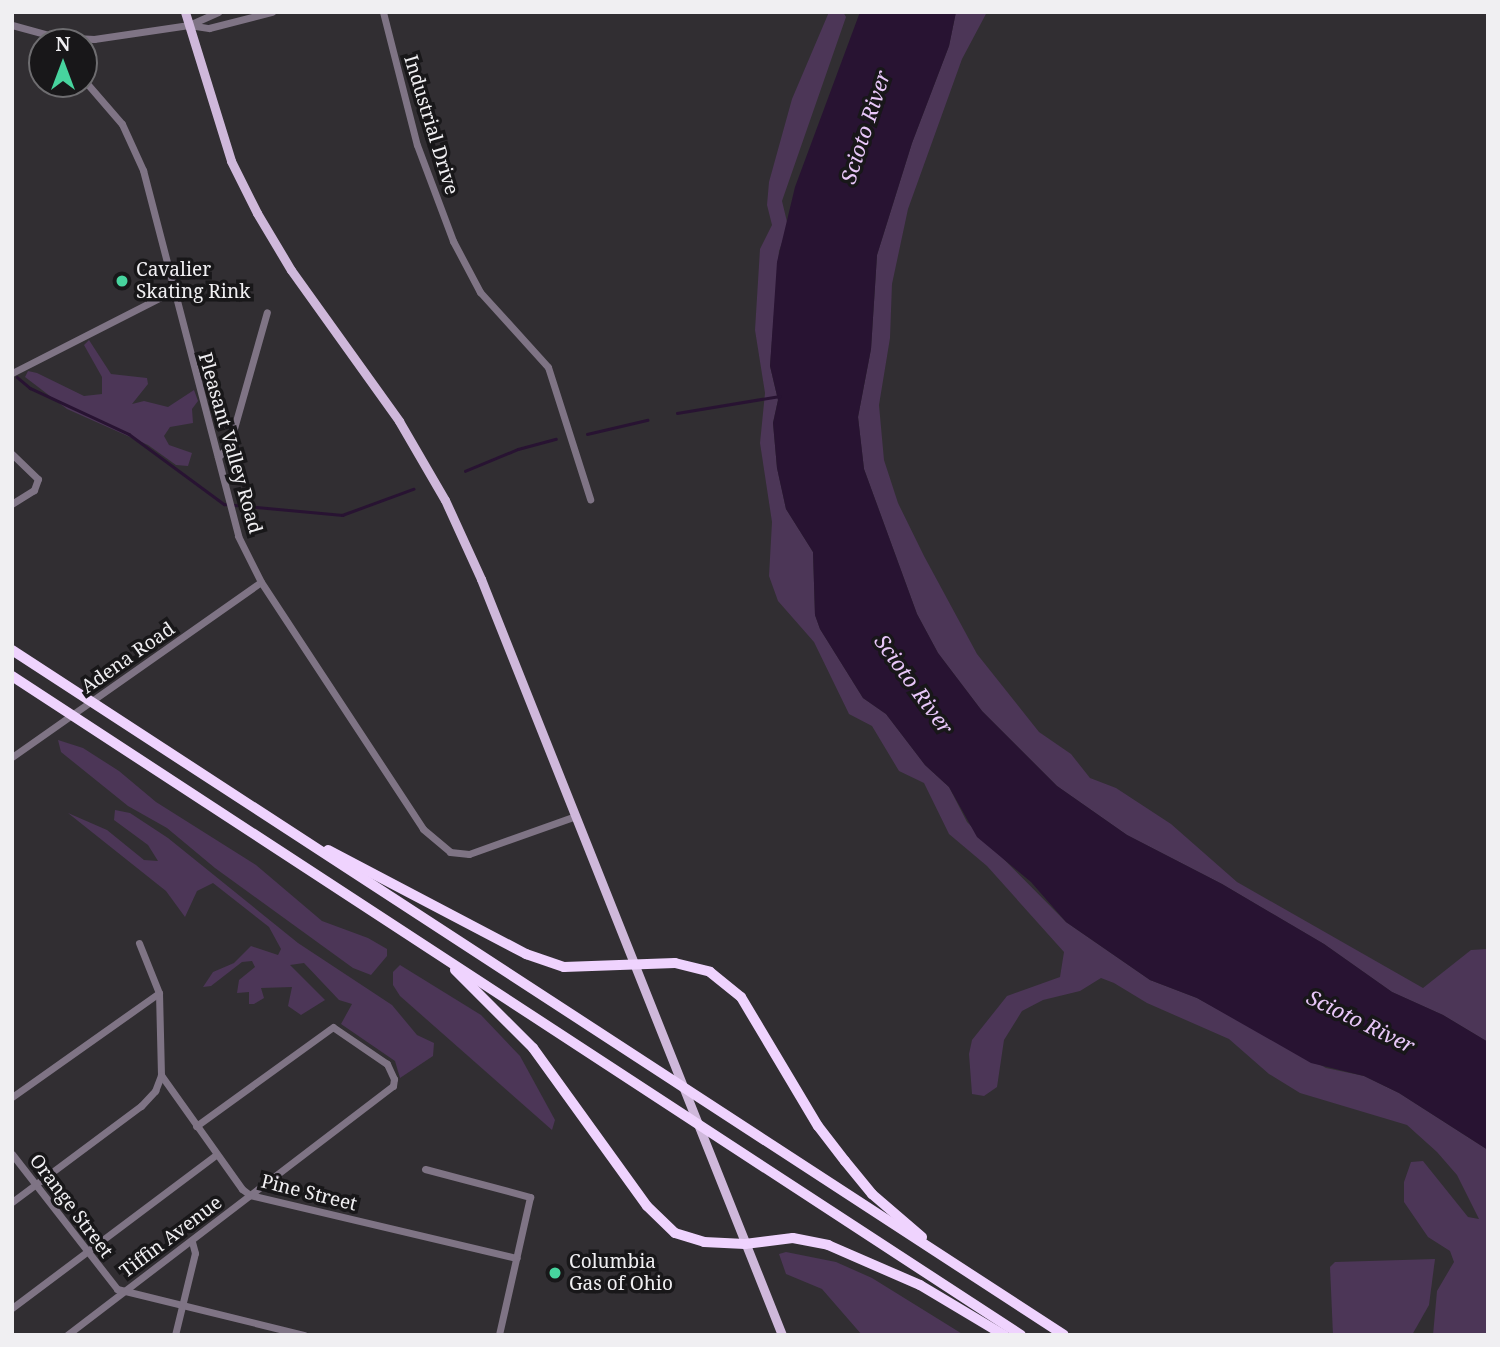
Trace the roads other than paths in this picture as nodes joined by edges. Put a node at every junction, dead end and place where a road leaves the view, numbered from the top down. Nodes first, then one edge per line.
1 (186, 12) edge
2 (218, 12) edge
3 (272, 12) edge
4 (383, 12) edge
5 (189, 25) junction
6 (98, 38) edge
7 (98, 96) edge
8 (171, 292) junction
9 (267, 312) dead end
10 (12, 373) edge
11 (12, 454) edge
12 (218, 457) junction
13 (590, 499) dead end
14 (12, 504) edge
15 (261, 582) junction
16 (12, 650) edge
17 (12, 676) edge
18 (12, 758) edge
19 (573, 817) junction
20 (313, 844) junction
21 (139, 943) dead end
22 (447, 959) junction
23 (632, 962) junction
24 (159, 993) junction
25 (161, 1075) junction
26 (12, 1097) edge
27 (196, 1126) junction
28 (12, 1154) edge
29 (217, 1154) junction
30 (425, 1169) dead end
31 (36, 1185) junction
32 (250, 1195) junction
33 (12, 1202) edge
34 (192, 1242) junction
35 (745, 1244) junction
36 (86, 1253) junction
37 (517, 1258) junction
38 (956, 1265) junction
39 (125, 1292) junction
40 (182, 1306) junction
41 (12, 1308) edge
42 (67, 1335) edge
43 (175, 1335) edge
44 (304, 1335) edge
45 (499, 1335) edge
46 (782, 1335) edge
47 (1004, 1335) edge
48 (1021, 1335) edge
49 (1063, 1335) edge

1 - 5 main road
2 - 5 street
3 - 5 street
4 - 13 street, Industrial Drive
5 - 6 street
5 - 19 main road
7 - 8 street, Pleasant Valley Road
8 - 10 street
8 - 12 street, Pleasant Valley Road
9 - 12 street
11 - 14 street
12 - 15 street, Pleasant Valley Road
15 - 18 street, Adena Road
15 - 19 street, Pleasant Valley Road
16 - 20 highway
17 - 22 highway
19 - 23 main road
20 - 23 highway
20 - 38 highway
21 - 24 street
22 - 35 highway
22 - 48 highway
23 - 35 main road
23 - 38 highway
24 - 25 street
24 - 26 street
25 - 27 street, Pine Street
25 - 31 street
27 - 29 street, Pine Street
27 - 32 street, Tiffin Avenue
28 - 31 street, Orange Street
29 - 32 street, Pine Street
29 - 36 street
30 - 37 street
31 - 33 street
31 - 36 street, Orange Street
32 - 34 street, Tiffin Avenue
32 - 37 street, Pine Street
34 - 39 street, Tiffin Avenue
34 - 40 street
35 - 46 main road
35 - 47 highway
36 - 39 street, Orange Street
36 - 41 street
37 - 45 street
38 - 49 highway
39 - 40 street, Orange Street
39 - 42 street, Tiffin Avenue
40 - 43 street
40 - 44 street, Orange Street

